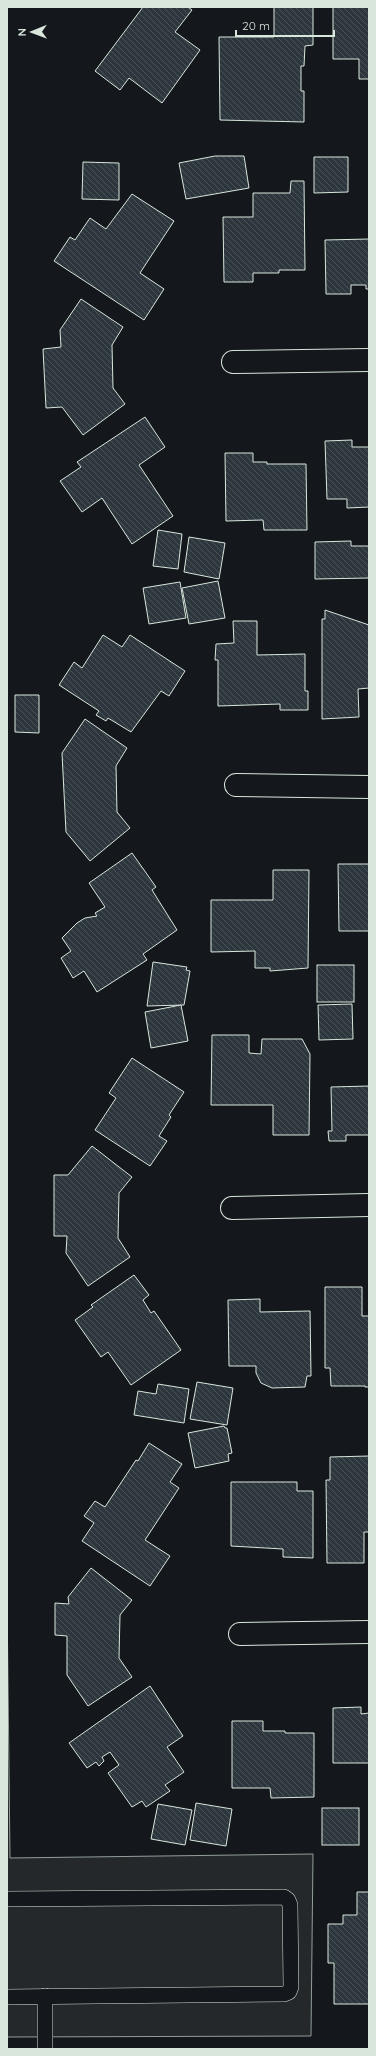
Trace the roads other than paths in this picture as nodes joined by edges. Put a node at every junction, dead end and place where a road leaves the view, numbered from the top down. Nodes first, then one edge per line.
1 (369, 360) edge
2 (232, 362) dead end
3 (236, 785) dead end
4 (369, 786) edge
5 (369, 1205) edge
6 (232, 1208) dead end
7 (369, 1632) edge
8 (240, 1634) dead end
9 (7, 1899) edge
10 (44, 1996) junction
11 (7, 1997) edge
12 (45, 2049) edge

1 - 2 street
3 - 4 street
5 - 6 street
7 - 8 street
9 - 10 lane
10 - 11 lane
10 - 12 lane

